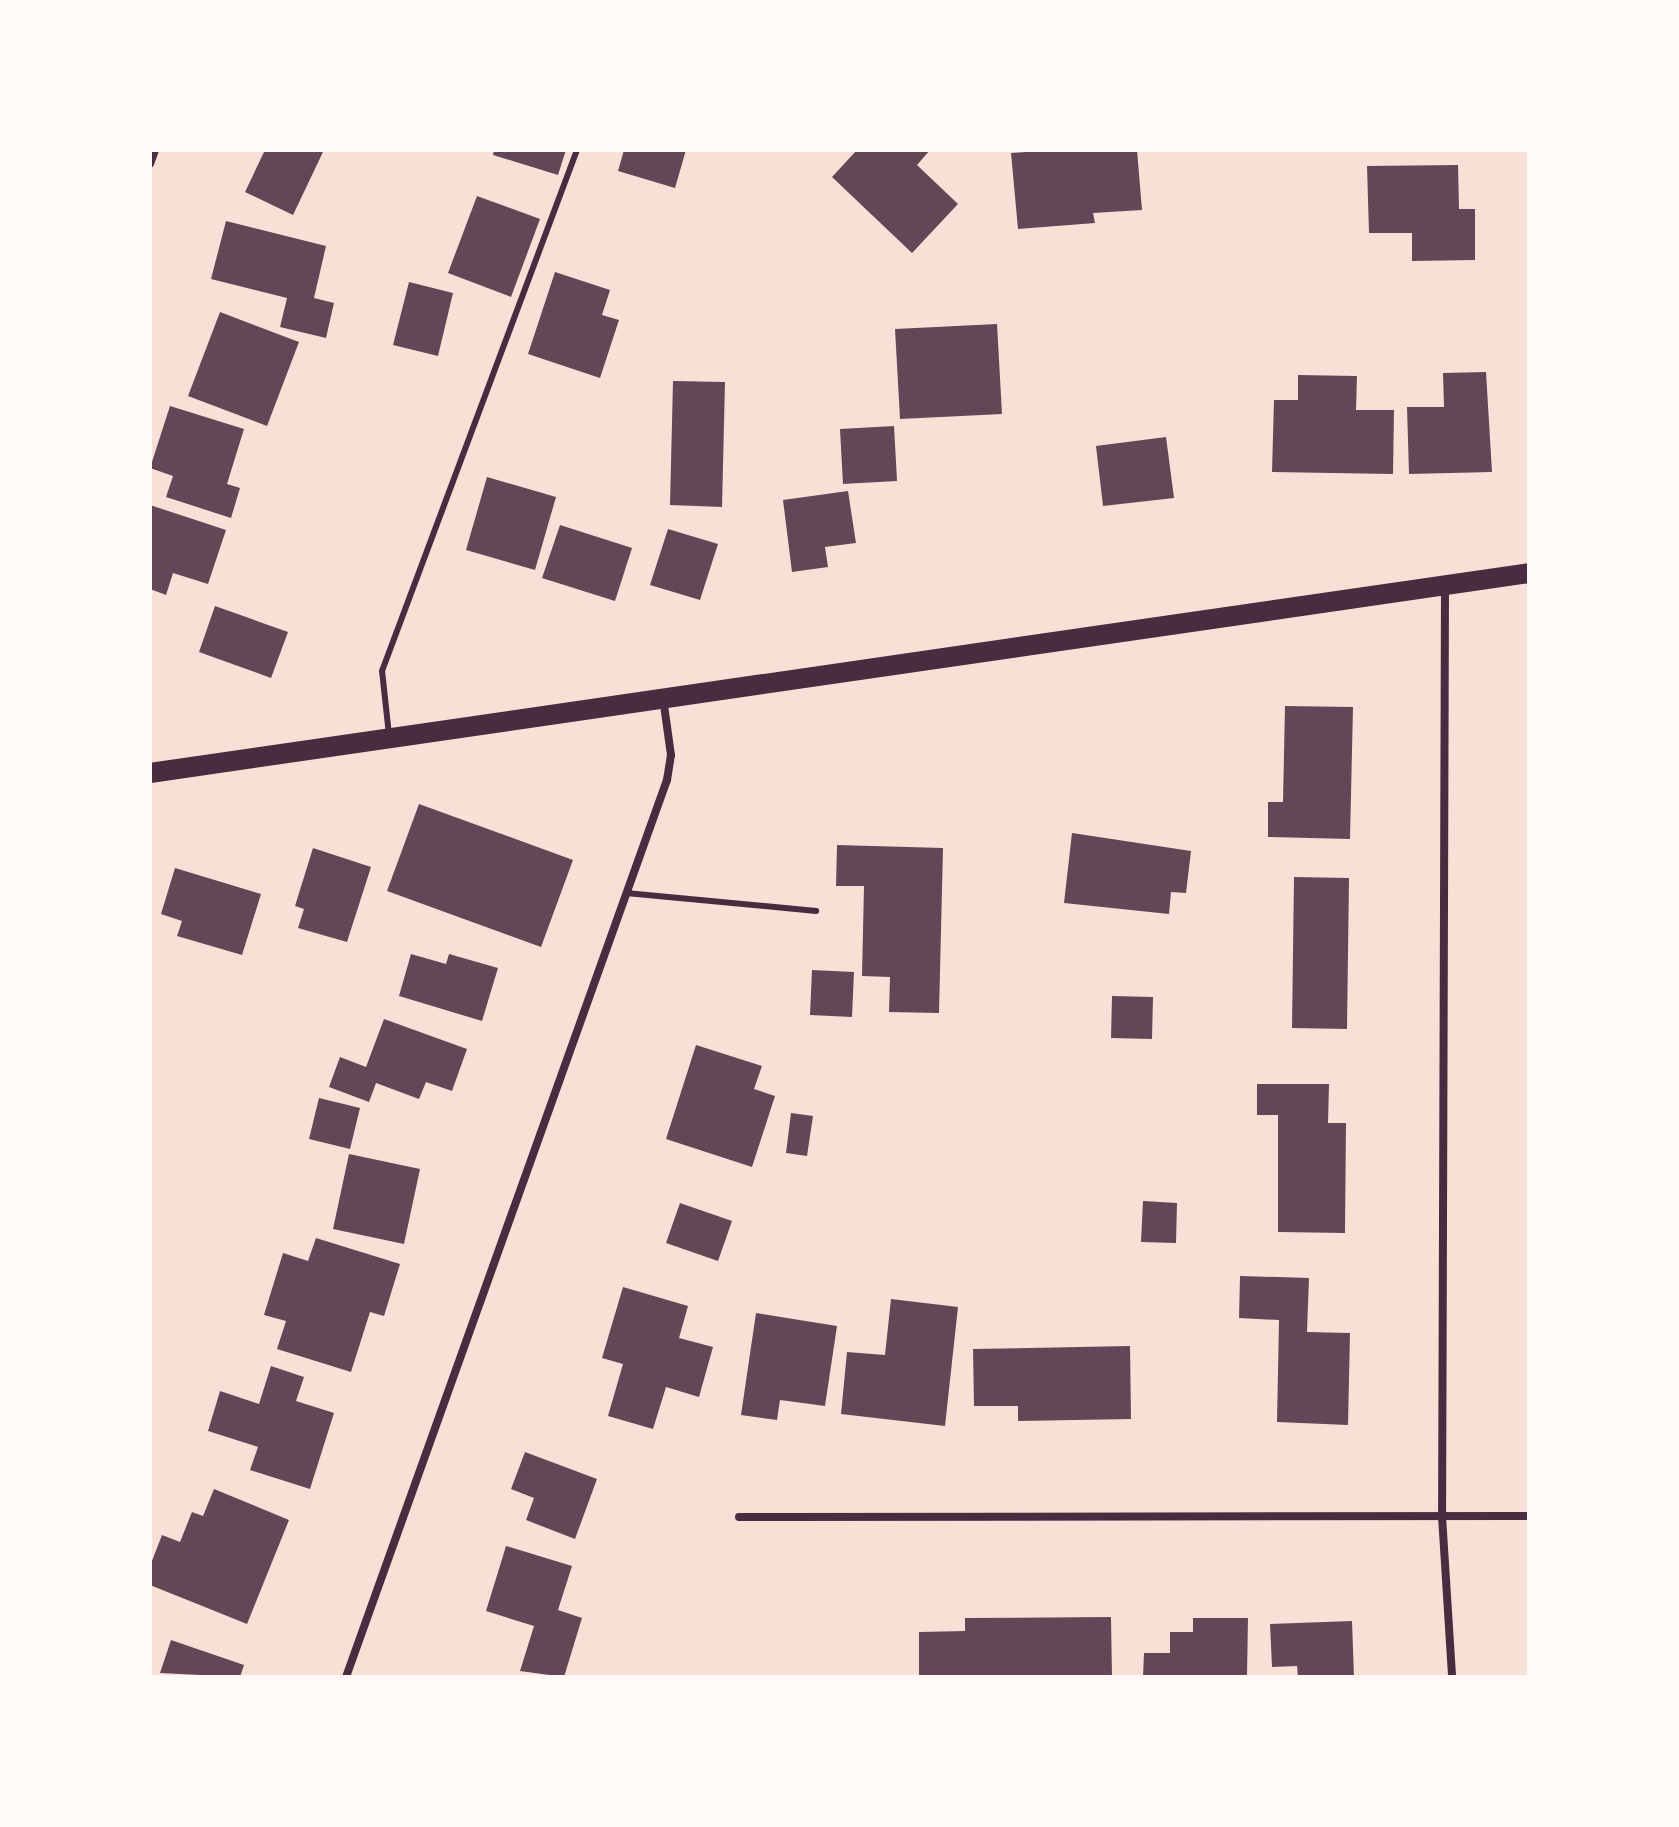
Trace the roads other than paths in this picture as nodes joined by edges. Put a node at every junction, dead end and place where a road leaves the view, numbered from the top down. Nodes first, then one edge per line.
1 (155, 150) edge
2 (577, 150) edge
3 (150, 164) edge
4 (1529, 573) edge
5 (1445, 585) junction
6 (663, 696) junction
7 (389, 740) junction
8 (150, 773) edge
9 (626, 893) junction
10 (816, 911) dead end
11 (1442, 1516) junction
12 (1529, 1516) edge
13 (739, 1517) dead end
14 (346, 1677) edge
15 (1452, 1677) edge

1 - 3 street
2 - 7 lane
4 - 5 main road
5 - 6 main road
5 - 11 street
6 - 7 main road
6 - 9 street
7 - 8 main road
9 - 10 lane
9 - 14 street
11 - 12 street
11 - 13 street
11 - 15 street

